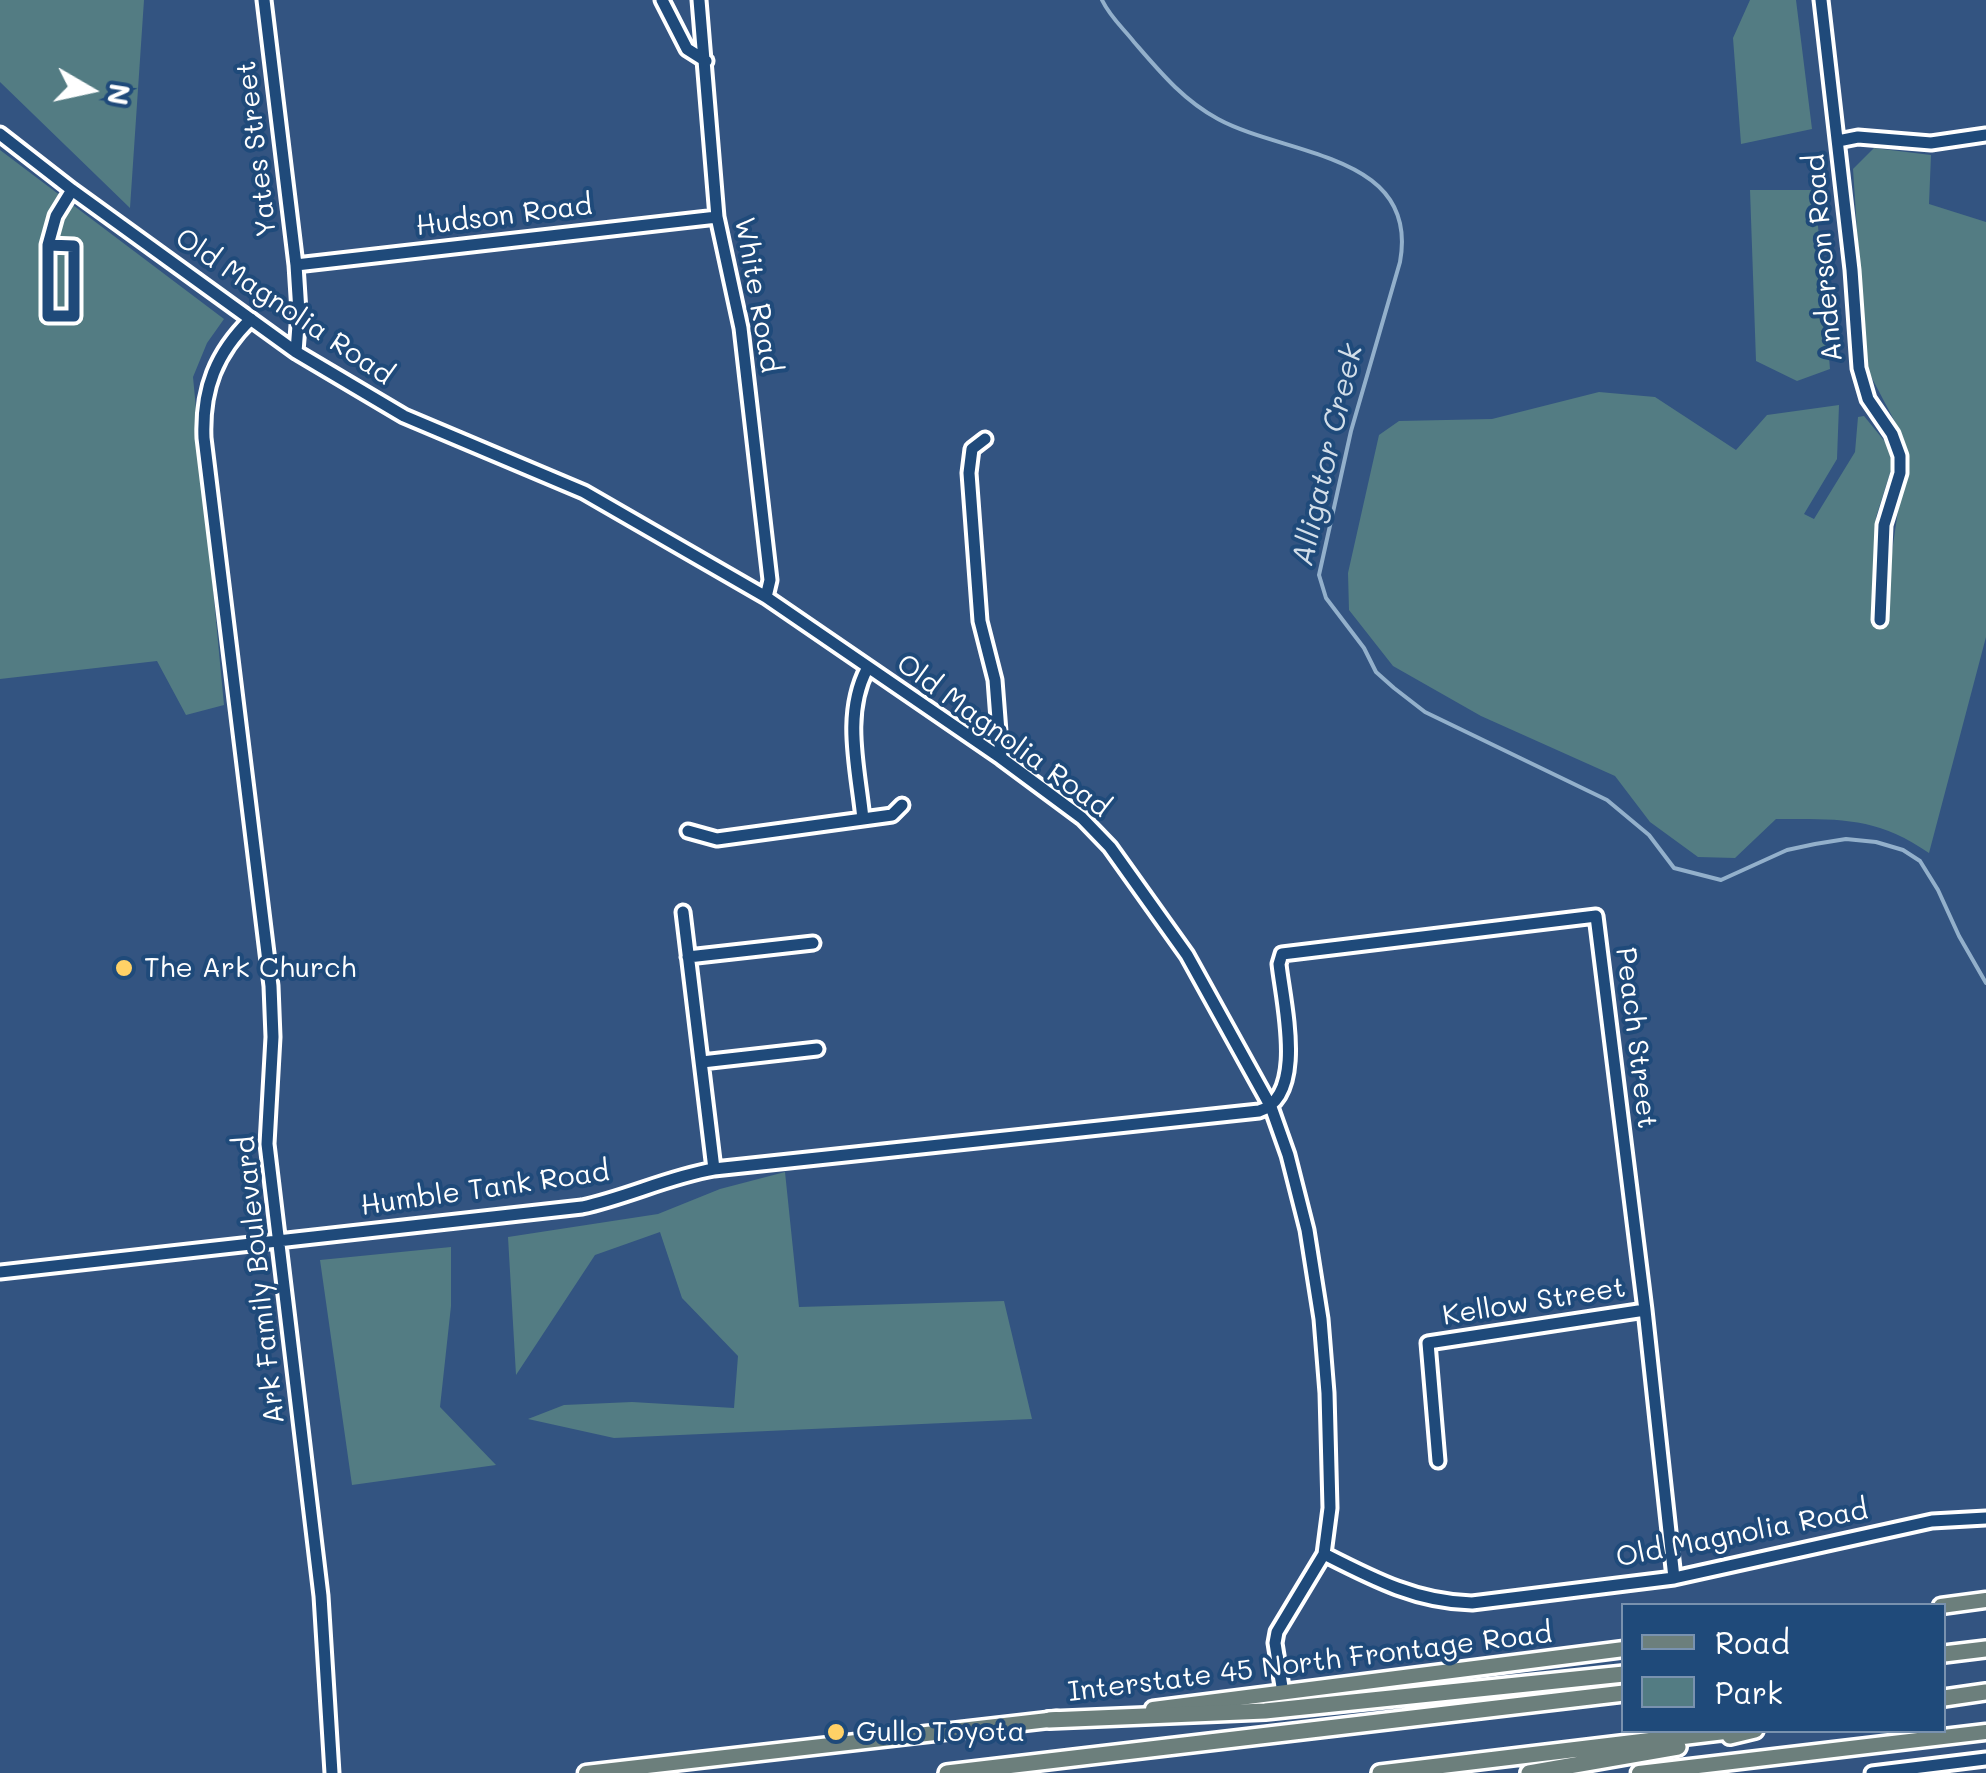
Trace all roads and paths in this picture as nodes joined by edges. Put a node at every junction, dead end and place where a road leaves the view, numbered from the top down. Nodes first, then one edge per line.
1 (264, 0) edge
2 (662, 0) edge
3 (699, 0) edge
4 (1822, 0) edge
5 (706, 61) junction
6 (0, 134) edge
7 (1986, 135) edge
8 (1838, 141) junction
9 (72, 190) junction
10 (717, 217) junction
11 (48, 245) junction
12 (296, 265) junction
13 (251, 319) junction
14 (296, 352) junction
15 (984, 439) dead end
16 (766, 597) junction
17 (1880, 620) dead end
18 (868, 669) junction
19 (1001, 758) junction
20 (902, 804) dead end
21 (863, 819) junction
22 (688, 831) dead end
23 (682, 912) dead end
24 (813, 942) dead end
25 (688, 957) junction
26 (817, 1049) dead end
27 (702, 1062) junction
28 (1271, 1107) junction
29 (714, 1169) junction
30 (278, 1241) junction
31 (0, 1272) edge
32 (1645, 1310) junction
33 (1438, 1462) dead end
34 (1986, 1518) edge
35 (1324, 1554) junction
36 (1674, 1578) junction
37 (1986, 1600) edge
38 (1946, 1605) edge
39 (1986, 1648) edge
40 (1621, 1649) edge
41 (1946, 1654) edge
42 (1621, 1674) edge
43 (1986, 1692) edge
44 (1283, 1694) junction
45 (1621, 1694) edge
46 (1946, 1698) edge
47 (1050, 1720) junction
48 (1986, 1732) edge
49 (1712, 1733) edge
50 (1739, 1733) edge
51 (1986, 1759) edge
52 (332, 1773) edge
53 (586, 1773) edge
54 (946, 1773) edge
55 (1380, 1773) edge
56 (1529, 1773) edge
57 (1639, 1773) edge
58 (1872, 1773) edge

1 - 12 street, Yates Street
2 - 5 street
3 - 5 street, White Road
4 - 8 street, Anderson Road
5 - 10 street, White Road
6 - 9 street, Old Magnolia Road
7 - 8 street
8 - 17 street, Anderson Road
9 - 11 street
9 - 13 street, Old Magnolia Road
10 - 12 street, Hudson Road
10 - 16 street, White Road
11 - 11 street
12 - 14 street, Yates Street
13 - 14 street, Old Magnolia Road
13 - 30 street, Ark Family Boulevard
14 - 16 street, Old Magnolia Road
15 - 19 street
16 - 18 street, Old Magnolia Road
18 - 19 street, Old Magnolia Road
18 - 21 street
19 - 28 street, Old Magnolia Road
20 - 21 street
21 - 22 street
23 - 25 street
24 - 25 street
25 - 27 street
26 - 27 street
27 - 29 street
28 - 29 street, Humble Tank Road
28 - 32 street, Peach Street
28 - 35 street, Old Magnolia Road
29 - 30 street, Humble Tank Road
30 - 31 street, Humble Tank Road
30 - 52 street, Ark Family Boulevard
32 - 33 street, Kellow Street
32 - 36 street, Peach Street
34 - 36 street, Old Magnolia Road
35 - 36 street, Old Magnolia Road
35 - 44 street
37 - 38 main road
39 - 41 highway
40 - 44 main road, Interstate 45 North Frontage Road
42 - 47 highway
43 - 46 highway
44 - 47 main road, Interstate 45 North Frontage Road
45 - 54 highway
47 - 53 main road, Interstate 45 North Frontage Road
48 - 57 main road
49 - 55 highway
50 - 56 highway
51 - 58 street

